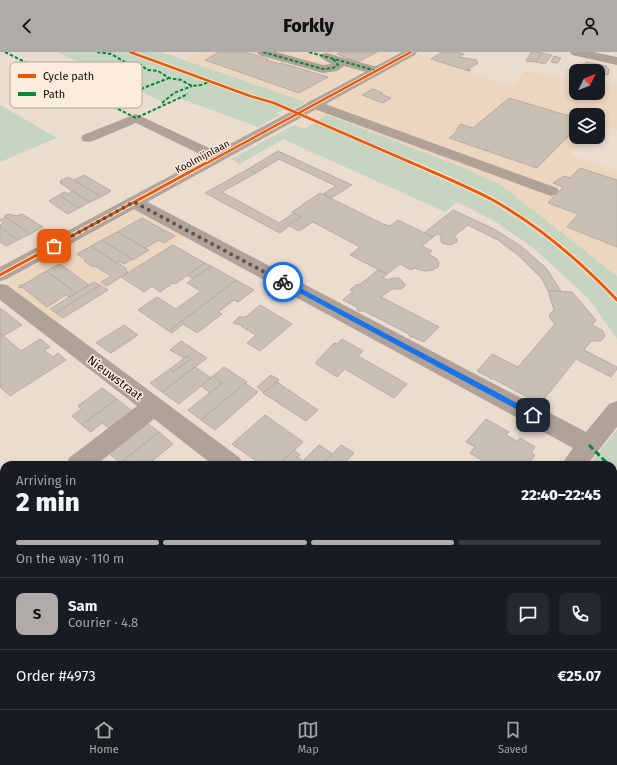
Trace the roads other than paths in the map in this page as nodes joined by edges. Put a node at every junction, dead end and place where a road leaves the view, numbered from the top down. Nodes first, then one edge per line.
1 (263, 52) edge
2 (309, 52) edge
3 (411, 52) edge
4 (576, 52) edge
5 (332, 59) junction
6 (617, 61) edge
7 (377, 71) junction
8 (314, 104) junction
9 (88, 138) dead end
10 (217, 157) junction
11 (552, 191) dead end
12 (134, 202) junction
13 (0, 275) edge
14 (0, 290) edge
15 (153, 406) junction
16 (617, 410) edge
17 (589, 445) junction
18 (83, 461) edge
19 (226, 461) edge
20 (576, 461) edge

1 - 5 street
2 - 5 street
3 - 7 main road, Koolmijnlaan
4 - 6 street
5 - 7 street
7 - 8 main road, Koolmijnlaan
8 - 10 main road, Koolmijnlaan
8 - 11 street
9 - 10 street
10 - 12 main road, Koolmijnlaan
12 - 13 main road, Koolmijnlaan
12 - 17 street
14 - 15 street, Nieuwstraat
15 - 18 street
15 - 19 street, Nieuwstraat
16 - 17 street
17 - 20 street

